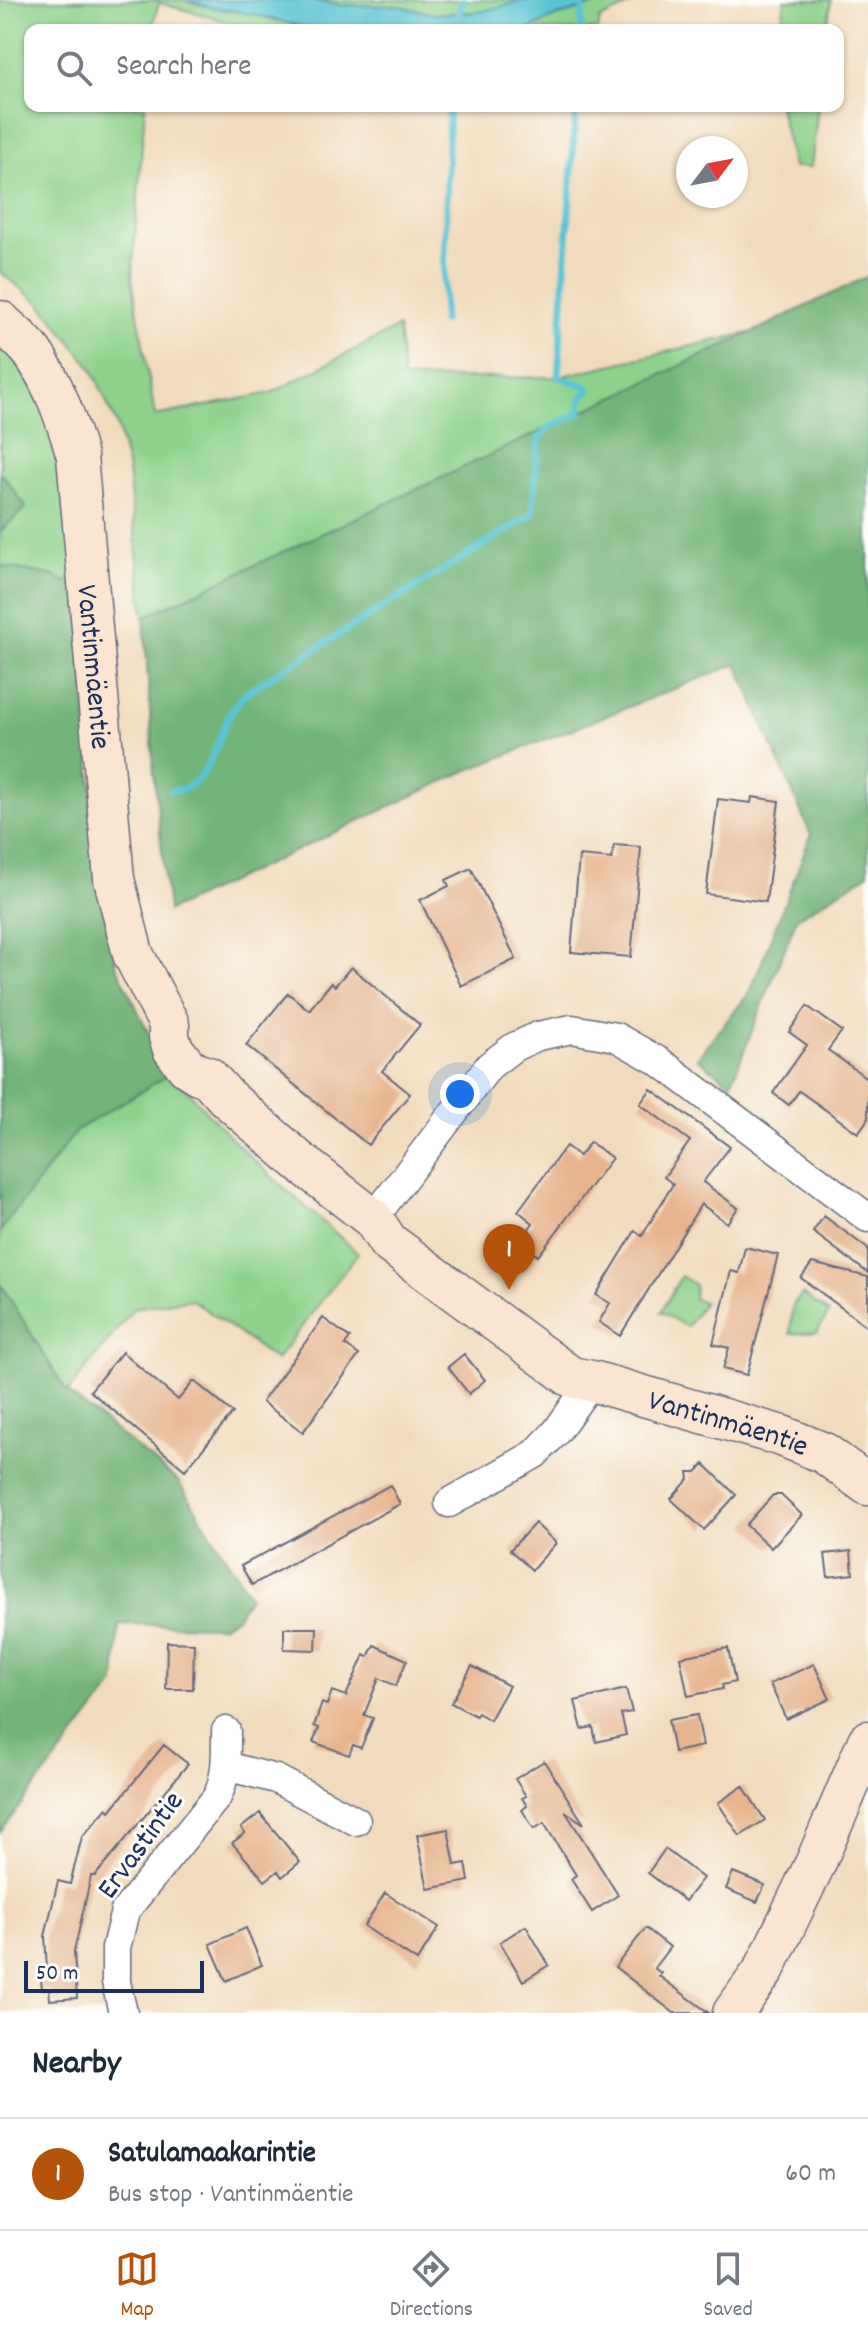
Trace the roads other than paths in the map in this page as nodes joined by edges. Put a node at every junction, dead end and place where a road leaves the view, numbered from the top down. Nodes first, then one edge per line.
1 (0, 321) edge
2 (868, 1218) edge
3 (373, 1219) junction
4 (592, 1381) junction
5 (864, 1484) edge
6 (449, 1503) dead end
7 (226, 1731) dead end
8 (865, 1758) edge
9 (226, 1766) junction
10 (356, 1821) dead end
11 (123, 2013) edge
12 (733, 2013) edge

1 - 3 street, Vantinmäentie
2 - 3 street
3 - 4 street, Vantinmäentie
4 - 5 street, Vantinmäentie
4 - 6 street
7 - 9 street, Ervastintie
8 - 12 street
9 - 10 street
9 - 11 street, Ervastintie

